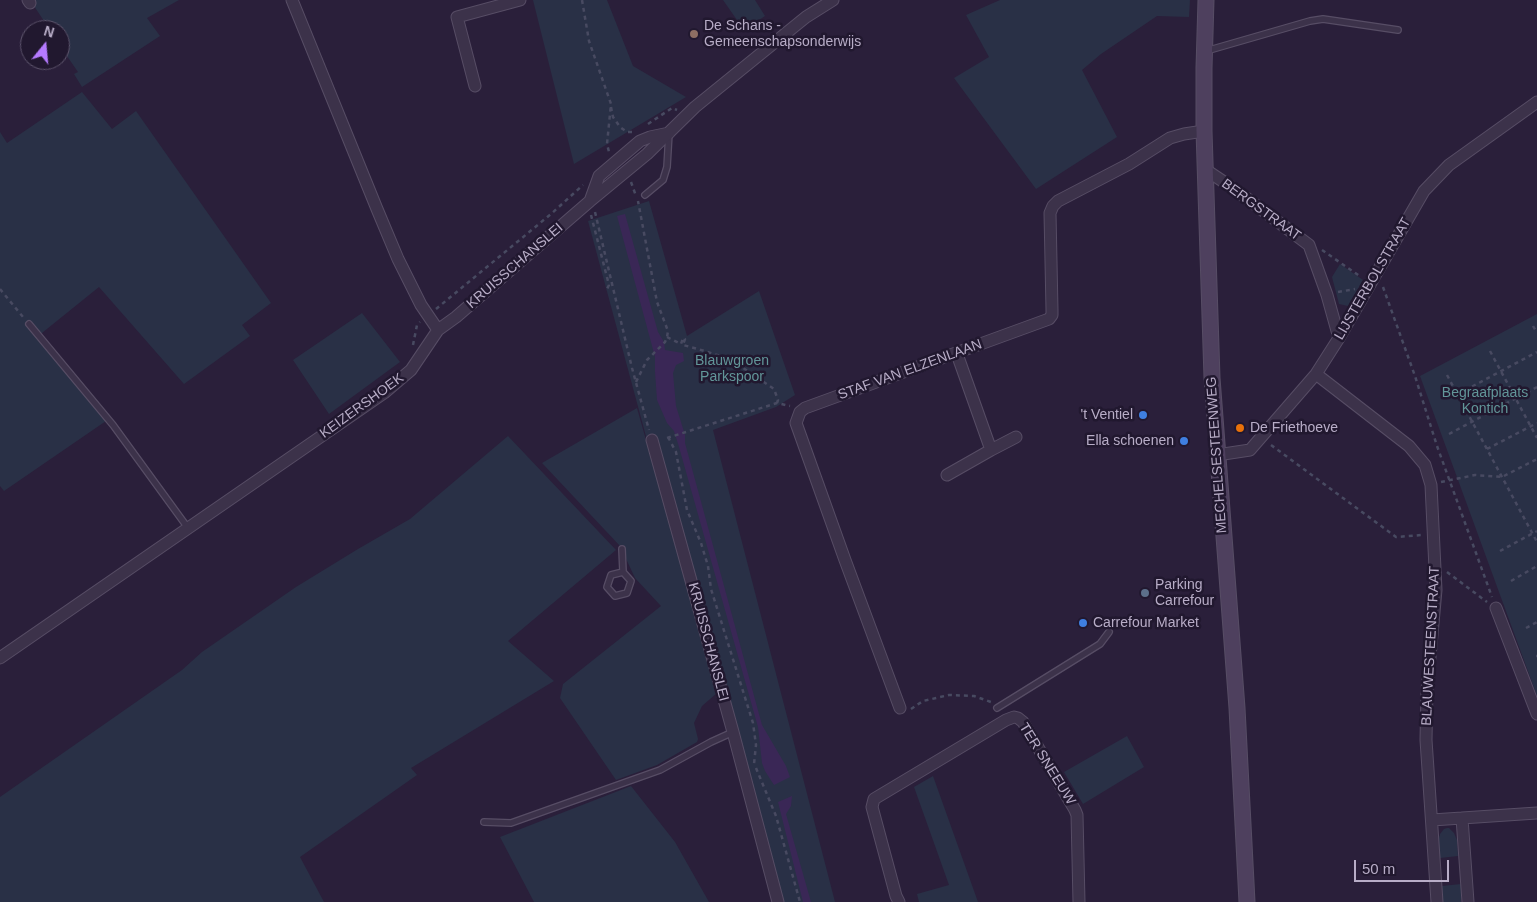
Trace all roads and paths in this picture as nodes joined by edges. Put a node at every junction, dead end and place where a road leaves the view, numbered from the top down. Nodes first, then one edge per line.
1 (292, 0) edge
2 (520, 0) edge
3 (582, 0) edge
4 (833, 0) edge
5 (1205, 2) edge
6 (1398, 30) dead end
7 (1204, 52) junction
8 (476, 86) dead end
9 (1537, 102) edge
10 (611, 104) junction
11 (1204, 130) junction
12 (637, 131) dead end
13 (669, 134) junction
14 (610, 154) dead end
15 (1206, 170) junction
16 (630, 180) dead end
17 (645, 195) dead end
18 (592, 205) junction
19 (590, 213) dead end
20 (551, 214) dead end
21 (1309, 245) junction
22 (1377, 272) junction
23 (1366, 280) junction
24 (0, 290) edge
25 (606, 291) dead end
26 (1327, 295) junction
27 (438, 308) dead end
28 (29, 324) joint
29 (1533, 326) dead end
30 (438, 330) junction
31 (1537, 333) edge
32 (668, 337) junction
33 (1339, 338) junction
34 (1490, 351) dead end
35 (1537, 352) edge
36 (957, 354) junction
37 (1501, 371) junction
38 (1316, 374) junction
39 (1447, 375) dead end
40 (636, 382) junction
41 (1537, 387) edge
42 (1458, 394) junction
43 (1516, 398) junction
44 (777, 403) junction
45 (800, 412) junction
46 (1472, 422) junction
47 (1537, 423) edge
48 (1530, 426) junction
49 (1449, 434) dead end
50 (1016, 437) dead end
51 (1261, 438) junction
52 (1537, 438) edge
53 (652, 440) joint
54 (1487, 449) junction
55 (991, 450) junction
56 (1217, 455) junction
57 (1537, 459) edge
58 (947, 475) dead end
59 (1502, 477) junction
60 (1450, 480) junction
61 (188, 528) junction
62 (1537, 531) edge
63 (1434, 534) junction
64 (1532, 534) junction
65 (1537, 542) edge
66 (622, 549) dead end
67 (1500, 551) dead end
68 (1537, 566) edge
69 (1436, 570) junction
70 (623, 572) junction
71 (1511, 581) dead end
72 (1496, 608) junction
73 (1537, 622) edge
74 (1526, 628) dead end
75 (1109, 632) dead end
76 (0, 658) edge
77 (900, 708) joint
78 (997, 708) joint
79 (1537, 714) edge
80 (733, 732) junction
81 (1537, 813) edge
82 (1462, 818) junction
83 (1432, 820) junction
84 (484, 822) dead end
85 (778, 902) edge
86 (800, 902) edge
87 (899, 902) edge
88 (1079, 902) edge
89 (1247, 902) edge
90 (1437, 902) edge
91 (1468, 902) edge

1 - 30 street
2 - 8 street
3 - 10 path
4 - 13 street, KRUISSCHANSLEI
5 - 7 street, MECHELSESTEENWEG
6 - 7 lane
7 - 11 street, MECHELSESTEENWEG
9 - 22 street, LIJSTERBOLSTRAAT
10 - 12 path
10 - 14 path
11 - 15 street, MECHELSESTEENWEG
11 - 36 street, STAF VAN ELZENLAAN
13 - 17 lane
13 - 18 street, KRUISSCHANSLEI
15 - 21 street, BERGSTRAAT
15 - 56 street, MECHELSESTEENWEG
16 - 32 path
18 - 30 street, KRUISSCHANSLEI
18 - 40 path
19 - 25 path
20 - 27 path
21 - 23 path
21 - 26 street, BERGSTRAAT
22 - 23 street, LIJSTERBOLSTRAAT
22 - 60 path
23 - 26 path
23 - 33 street, LIJSTERBOLSTRAAT
24 - 28 path
26 - 33 street, BERGSTRAAT
28 - 61 lane
29 - 31 path
30 - 61 street, KEIZERSHOEK
32 - 40 path
32 - 44 path
33 - 38 street, LIJSTERBOLSTRAAT
34 - 37 path
35 - 37 path
36 - 45 street, STAF VAN ELZENLAAN
36 - 55 street
37 - 42 path
37 - 43 path
38 - 51 street, LIJSTERBOLSTRAAT
38 - 63 street, BLAUWESTEENSTRAAT
39 - 42 path
40 - 53 path
41 - 43 path
42 - 46 path
43 - 46 path
43 - 48 path
44 - 45 path
44 - 86 path
45 - 77 street
46 - 49 path
46 - 54 path
47 - 48 path
48 - 52 path
48 - 54 path
50 - 55 street
51 - 56 street, LIJSTERBOLSTRAAT
51 - 63 path
53 - 80 street, KRUISSCHANSLEI
54 - 59 path
55 - 58 street
56 - 89 street, MECHELSESTEENWEG
57 - 59 path
59 - 60 path
59 - 64 path
60 - 72 path
61 - 76 street, KEIZERSHOEK
62 - 64 path
63 - 69 street, BLAUWESTEENSTRAAT
64 - 65 path
64 - 67 path
66 - 70 lane
68 - 71 path
69 - 72 path
69 - 83 street, BLAUWESTEENSTRAAT
70 - 70 lane
72 - 79 street
73 - 74 path
75 - 78 lane
77 - 78 path
80 - 84 lane
80 - 85 street, KRUISSCHANSLEI
81 - 82 street
82 - 83 street
82 - 91 street
83 - 90 street, BLAUWESTEENSTRAAT
87 - 88 street, TER SNEEUW

